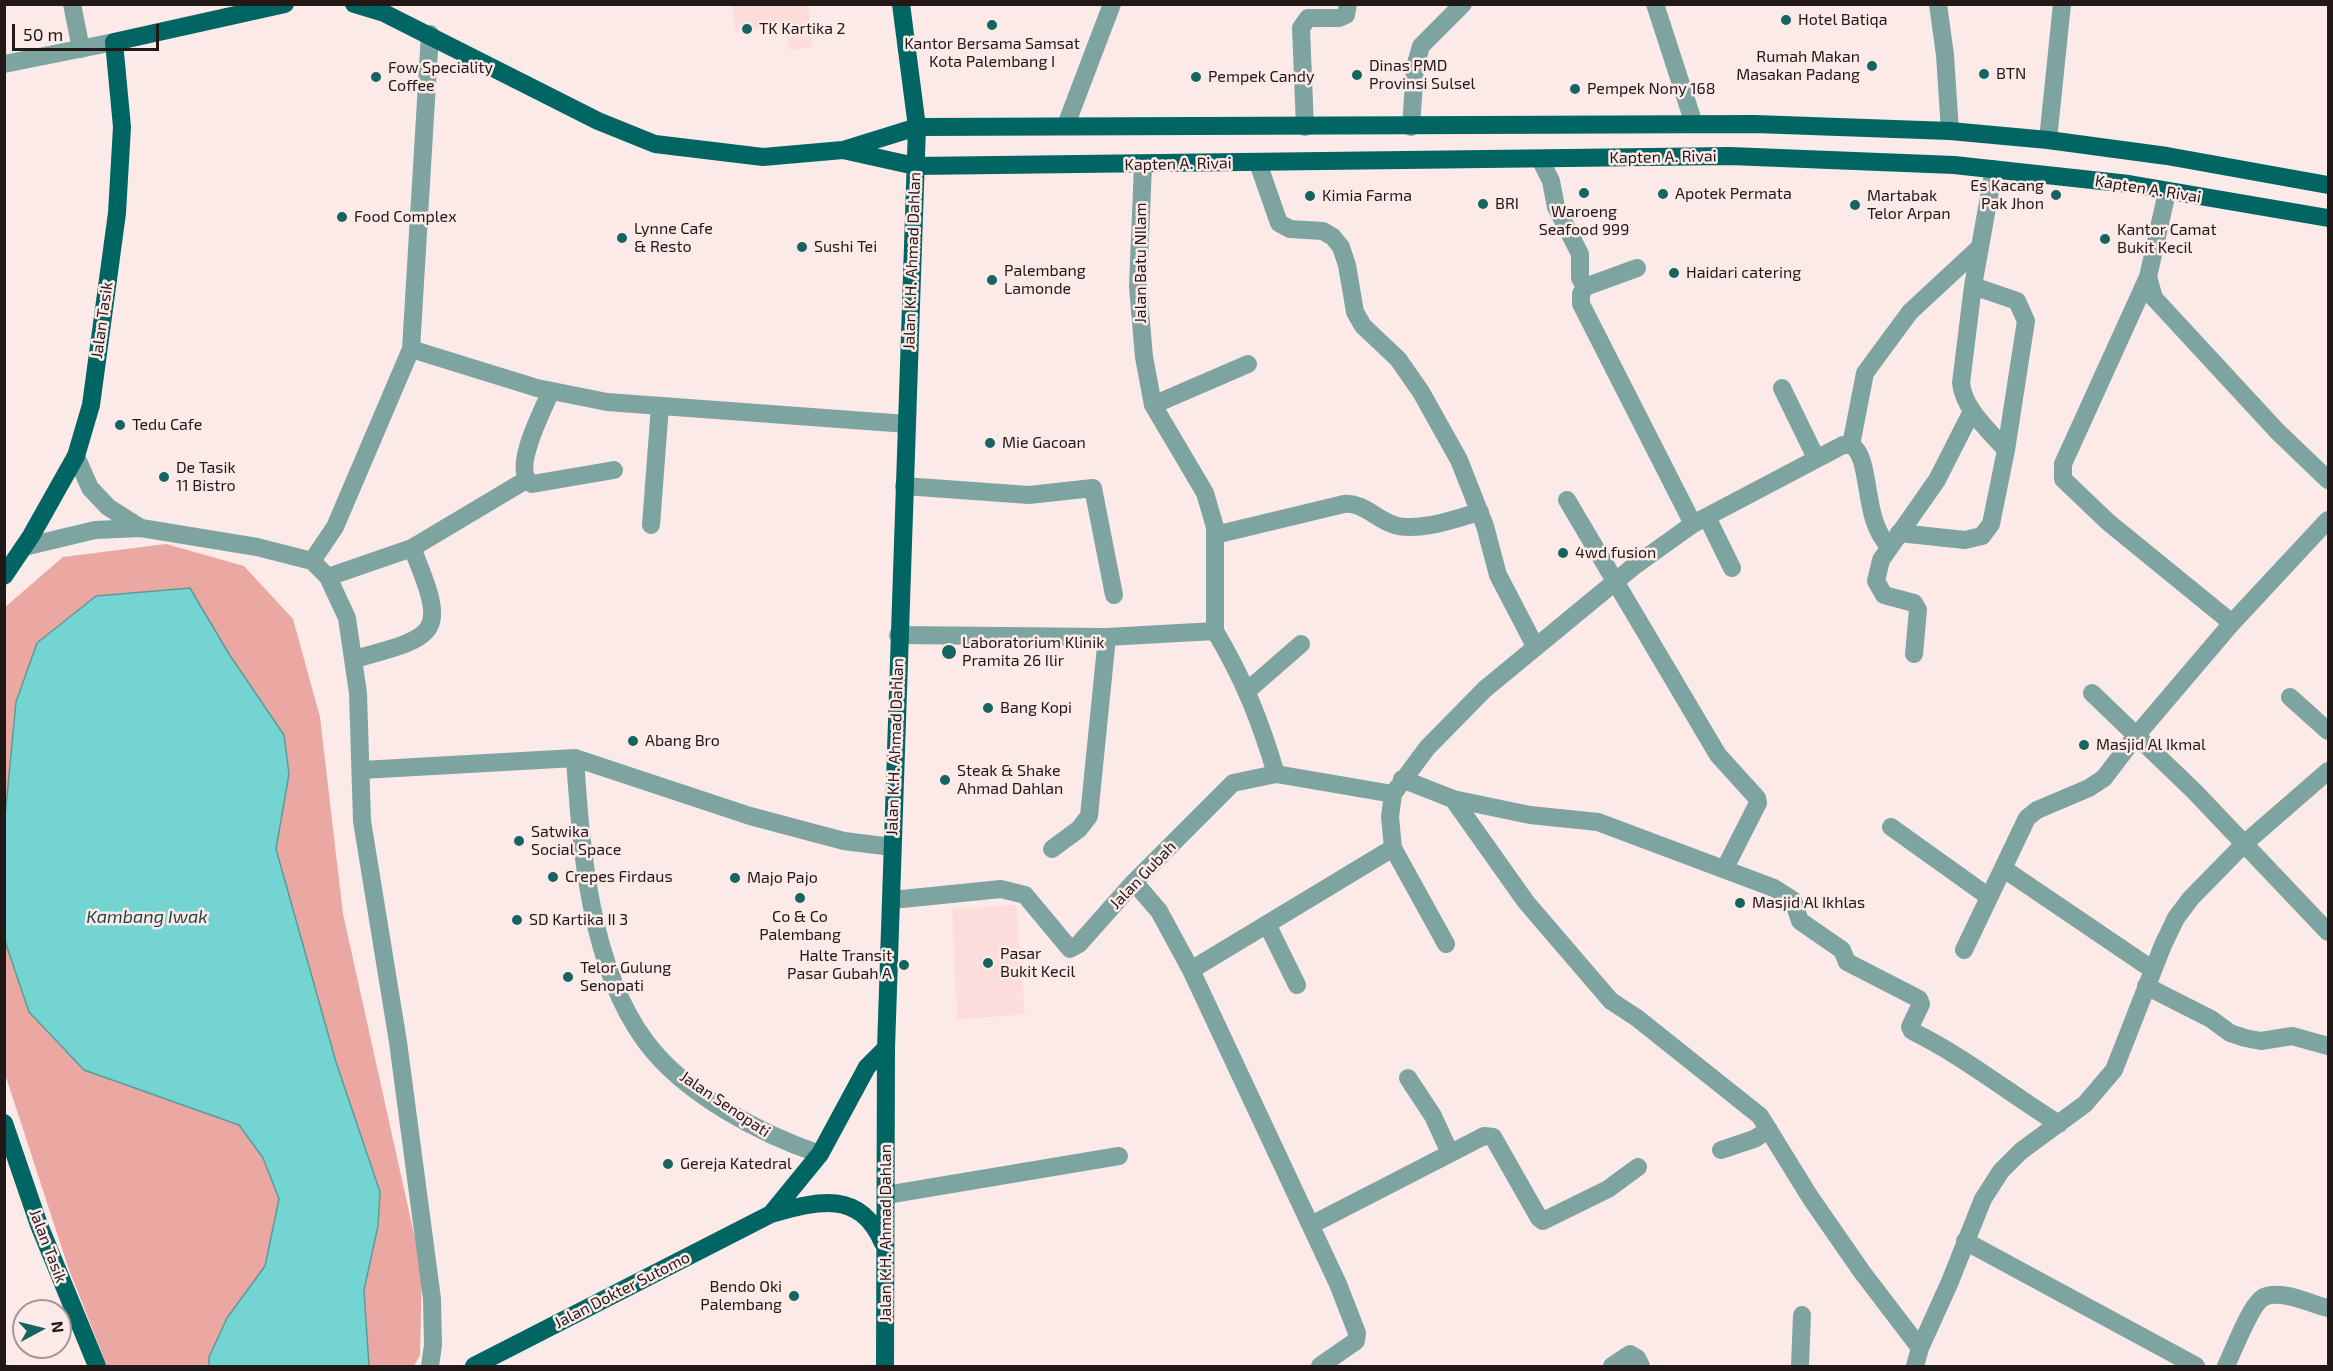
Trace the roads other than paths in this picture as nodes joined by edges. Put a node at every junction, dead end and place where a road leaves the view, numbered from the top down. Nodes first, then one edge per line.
1 (72, 4) edge
2 (285, 4) edge
3 (354, 4) edge
4 (901, 4) edge
5 (1112, 4) edge
6 (1348, 4) edge
7 (1463, 4) edge
8 (1655, 4) edge
9 (1938, 4) edge
10 (2062, 4) edge
11 (429, 34) junction
12 (114, 42) junction
13 (81, 49) junction
14 (4, 64) edge
15 (1694, 124) junction
16 (1066, 125) junction
17 (917, 127) junction
18 (1305, 127) junction
19 (1411, 127) junction
20 (1950, 131) junction
21 (2048, 140) junction
22 (843, 150) junction
23 (1540, 159) junction
24 (1258, 163) junction
25 (1143, 165) junction
26 (915, 166) junction
27 (1994, 169) junction
28 (2328, 185) edge
29 (2167, 192) junction
30 (2328, 218) edge
31 (1980, 247) junction
32 (1637, 268) dead end
33 (2148, 277) junction
34 (1973, 286) junction
35 (1585, 287) junction
36 (411, 349) junction
37 (1248, 364) dead end
38 (1782, 388) dead end
39 (551, 391) junction
40 (1153, 405) junction
41 (660, 406) junction
42 (1972, 411) junction
43 (907, 424) junction
44 (1851, 445) junction
45 (2006, 450) junction
46 (76, 456) junction
47 (1816, 458) junction
48 (614, 470) dead end
49 (526, 480) junction
50 (2328, 480) edge
51 (904, 486) junction
52 (1567, 500) dead end
53 (1480, 512) junction
54 (2328, 520) edge
55 (1700, 521) junction
56 (651, 525) dead end
57 (141, 528) junction
58 (1215, 535) junction
59 (1894, 539) junction
60 (24, 547) junction
61 (412, 548) junction
62 (312, 561) junction
63 (1732, 568) dead end
64 (6, 570) edge
65 (328, 577) junction
66 (1614, 584) junction
67 (1114, 595) dead end
68 (2232, 623) junction
69 (1215, 631) junction
70 (898, 635) junction
71 (1107, 637) junction
72 (1301, 644) dead end
73 (1535, 646) junction
74 (1914, 654) dead end
75 (355, 660) junction
76 (1248, 691) junction
77 (2092, 693) dead end
78 (2290, 697) dead end
79 (2328, 731) edge
80 (2136, 736) junction
81 (575, 758) junction
82 (362, 770) junction
83 (2328, 773) edge
84 (1276, 774) junction
85 (1397, 787) junction
86 (1453, 799) junction
87 (1891, 827) dead end
88 (2244, 844) junction
89 (892, 847) junction
90 (1393, 848) junction
91 (1052, 849) dead end
92 (1725, 868) junction
93 (2004, 869) junction
94 (1134, 882) junction
95 (1989, 897) junction
96 (892, 900) junction
97 (1267, 924) junction
98 (2328, 932) edge
99 (1446, 944) dead end
100 (1964, 950) dead end
101 (1191, 970) junction
102 (2150, 978) junction
103 (1297, 985) dead end
104 (2328, 1046) edge
105 (886, 1048) junction
106 (1408, 1078) dead end
107 (4, 1123) edge
108 (2059, 1124) junction
109 (1769, 1130) junction
110 (1720, 1150) dead end
111 (1450, 1153) junction
112 (820, 1155) junction
113 (1119, 1156) dead end
114 (1638, 1167) dead end
115 (886, 1195) junction
116 (771, 1214) junction
117 (1311, 1225) junction
118 (1965, 1241) junction
119 (885, 1247) junction
120 (2328, 1308) edge
121 (1802, 1315) dead end
122 (1920, 1348) junction
123 (97, 1366) edge
124 (430, 1366) edge
125 (474, 1366) edge
126 (885, 1366) edge
127 (1320, 1366) edge
128 (1612, 1366) edge
129 (1641, 1366) edge
130 (1800, 1366) edge
131 (1916, 1366) edge
132 (2196, 1366) edge
133 (2226, 1366) edge

1 - 13 street
2 - 12 main road
3 - 11 main road
4 - 17 main road, Jalan K.H. Ahmad Dahlan
5 - 16 street
6 - 18 street
7 - 19 street
8 - 15 street
9 - 20 street
10 - 21 street
11 - 22 main road
11 - 36 street
12 - 13 street
12 - 46 main road, Jalan Tasik
13 - 14 street
15 - 19 main road, Kapten A. Rivai
15 - 20 main road, Kapten A. Rivai
16 - 17 main road, Kapten A. Rivai
16 - 18 main road, Kapten A. Rivai
17 - 22 main road, Kapten A. Rivai
17 - 26 main road, Jalan K.H. Ahmad Dahlan
18 - 19 main road, Kapten A. Rivai
20 - 21 main road, Kapten A. Rivai
21 - 28 main road, Kapten A. Rivai
22 - 26 main road, Kapten A. Rivai
23 - 24 main road, Kapten A. Rivai
23 - 27 main road, Kapten A. Rivai
23 - 35 street
24 - 25 main road, Kapten A. Rivai
24 - 53 street
25 - 26 main road, Kapten A. Rivai
25 - 40 street, Jalan Batu NIlam
26 - 43 main road, Jalan K.H. Ahmad Dahlan
27 - 29 main road, Kapten A. Rivai
27 - 31 street
29 - 30 main road, Kapten A. Rivai
29 - 33 street
31 - 34 street
31 - 44 street
32 - 35 street
33 - 50 street
33 - 68 street
34 - 42 street
34 - 45 street
35 - 55 street
36 - 39 street
36 - 62 street
37 - 40 street
38 - 47 street
39 - 41 street
39 - 49 street
40 - 58 street, Jalan Batu NIlam
41 - 43 street
41 - 56 street
42 - 45 street
42 - 59 street
43 - 51 main road, Jalan K.H. Ahmad Dahlan
44 - 47 street
44 - 59 street
45 - 59 street
46 - 57 street
46 - 60 main road, Jalan Tasik
47 - 55 street
48 - 49 street
49 - 61 street
51 - 67 street
51 - 70 main road, Jalan K.H. Ahmad Dahlan
52 - 66 street
53 - 58 street
53 - 73 street
54 - 68 street
55 - 63 street
55 - 66 street
57 - 60 street
57 - 62 street
58 - 69 street, Jalan Batu NIlam
59 - 74 street
60 - 64 main road, Jalan Tasik
61 - 65 street
61 - 75 street
62 - 65 street
65 - 75 street
66 - 73 street
66 - 92 street
68 - 80 street
69 - 71 street
69 - 76 street
70 - 71 street
70 - 89 main road, Jalan K.H. Ahmad Dahlan
71 - 91 street
72 - 76 street
73 - 85 street
75 - 82 street
76 - 84 street
77 - 80 street
78 - 79 street
80 - 88 street
80 - 93 street
81 - 82 street
81 - 89 street
81 - 112 street, Jalan Senopati
82 - 124 street
83 - 88 street
84 - 85 street, Jalan Gubah
84 - 94 street, Jalan Gubah
85 - 86 street, Jalan Gubah
85 - 90 street
86 - 92 street, Jalan Gubah
86 - 109 street
87 - 95 street
88 - 98 street
88 - 102 street
89 - 96 main road, Jalan K.H. Ahmad Dahlan
90 - 97 street
90 - 99 street
92 - 108 street, Jalan Gubah
93 - 95 street
93 - 102 street
94 - 96 street, Jalan Gubah
94 - 101 street
95 - 100 street
96 - 105 main road, Jalan K.H. Ahmad Dahlan
97 - 101 street
97 - 103 street
101 - 117 street
102 - 104 street
102 - 108 street
105 - 112 main road
105 - 115 main road, Jalan K.H. Ahmad Dahlan
106 - 111 street
107 - 123 main road, Jalan Tasik
108 - 118 street
109 - 110 street
109 - 122 street
111 - 114 street
111 - 117 street
112 - 116 main road
113 - 115 street
115 - 119 main road, Jalan K.H. Ahmad Dahlan
116 - 119 main road
116 - 125 main road, Jalan Dokter Sutomo
117 - 127 street
118 - 122 street
118 - 132 street
119 - 126 main road, Jalan K.H. Ahmad Dahlan
120 - 133 street
121 - 130 street
122 - 131 street
128 - 129 street

